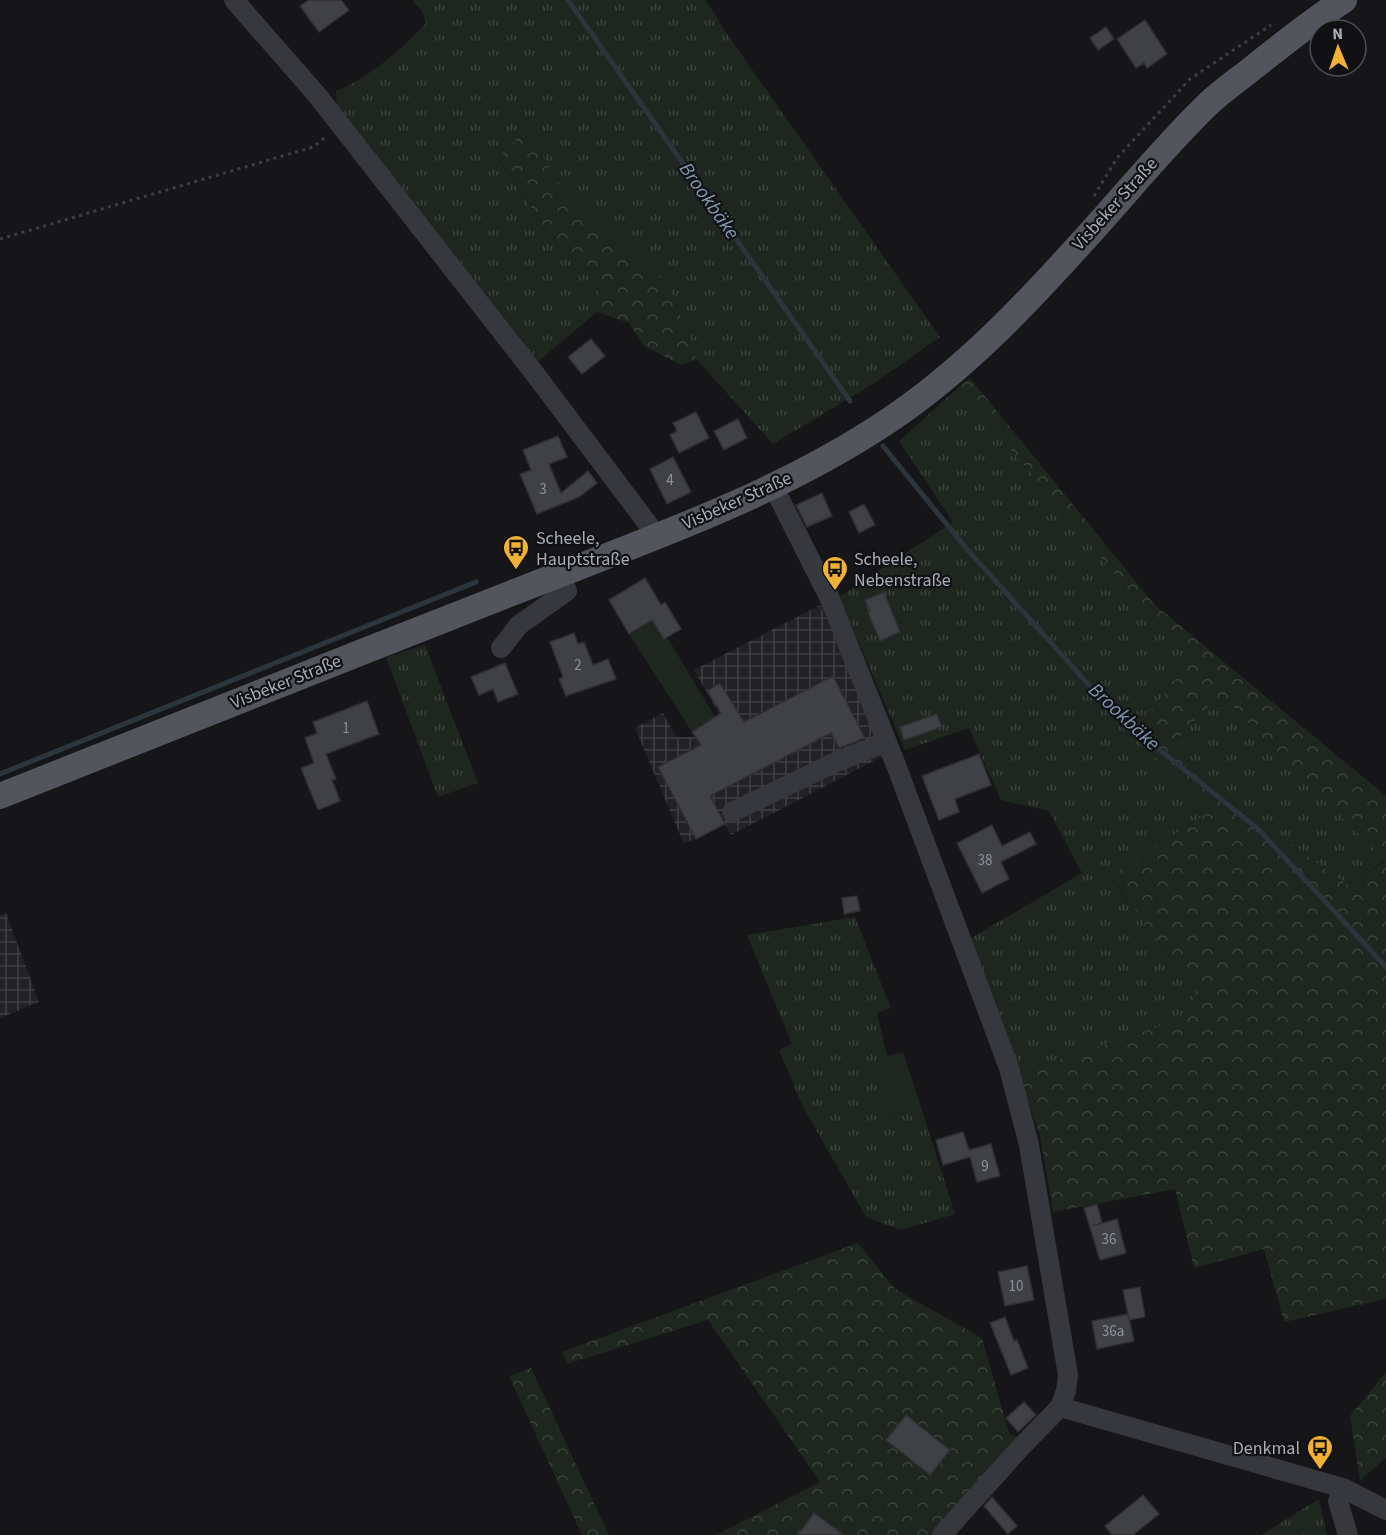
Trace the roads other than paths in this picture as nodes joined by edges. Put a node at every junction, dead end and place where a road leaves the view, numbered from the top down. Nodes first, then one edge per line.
1 (234, 0) edge
2 (1344, 0) edge
3 (773, 486) junction
4 (655, 537) junction
5 (560, 573) junction
6 (501, 648) dead end
7 (886, 742) junction
8 (0, 796) edge
9 (732, 812) dead end
10 (1060, 1407) junction
11 (1343, 1488) junction
12 (1386, 1510) edge
13 (942, 1535) edge
14 (1348, 1535) edge

1 - 4 street
2 - 3 main road, Visbeker Straße
3 - 4 main road, Visbeker Straße
3 - 7 street
4 - 5 main road, Visbeker Straße
5 - 6 street
5 - 8 main road, Visbeker Straße
7 - 9 street
7 - 10 street
10 - 11 street
10 - 13 street
11 - 12 street
11 - 14 street

